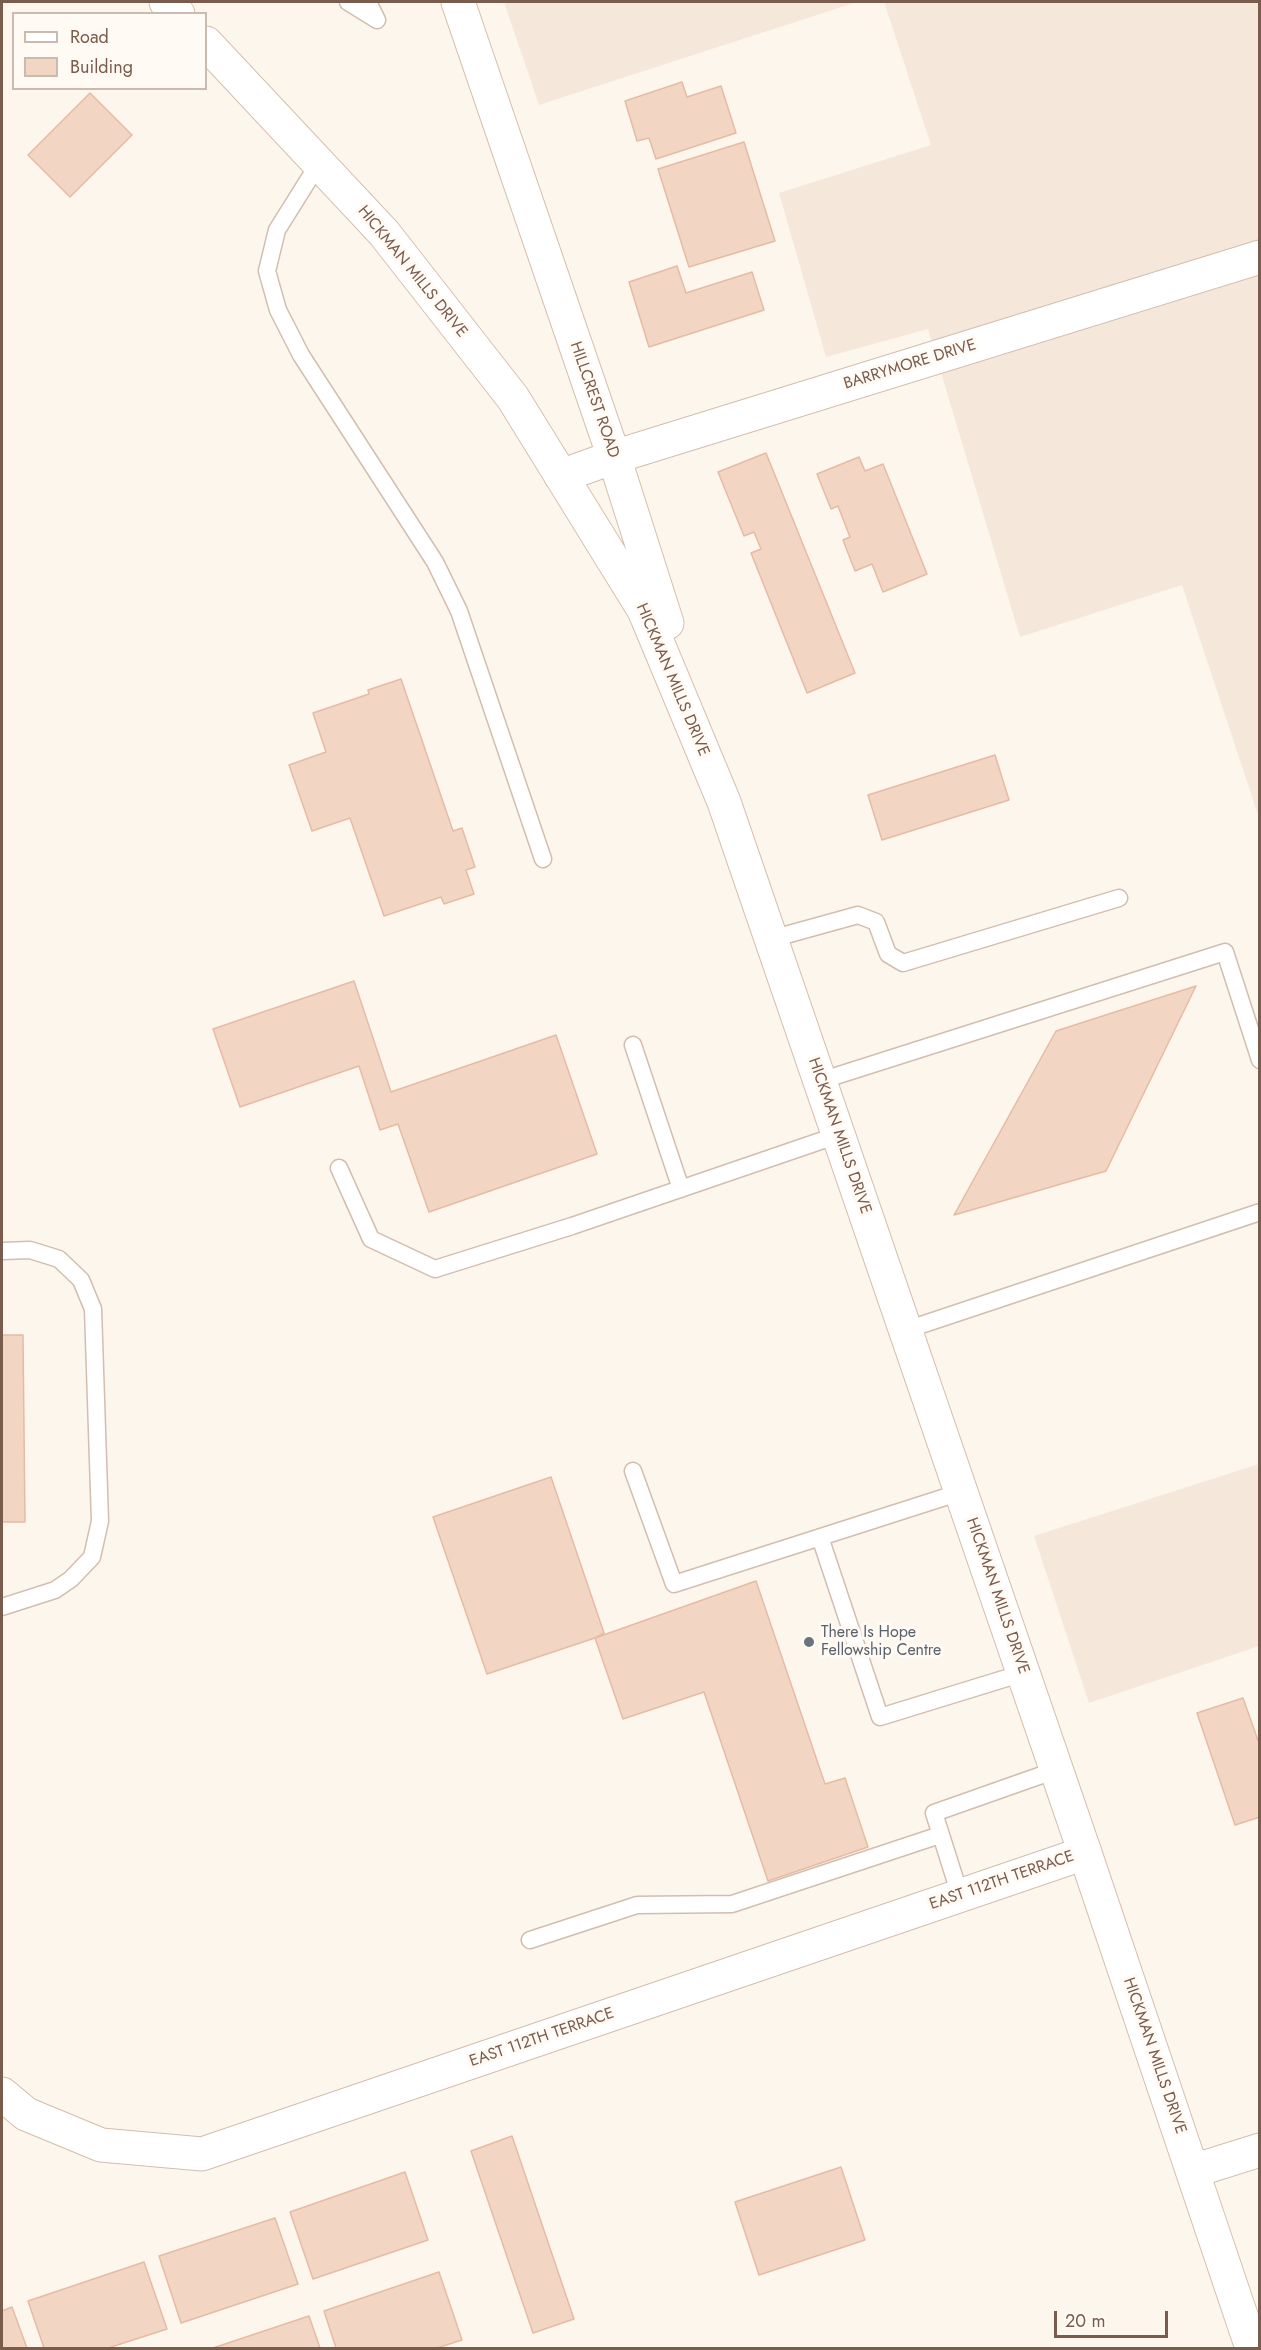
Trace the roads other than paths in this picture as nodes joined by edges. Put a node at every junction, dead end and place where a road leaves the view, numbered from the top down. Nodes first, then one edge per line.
1 (348, 2) edge
2 (368, 2) edge
3 (458, 2) edge
4 (207, 44) edge
5 (319, 163) junction
6 (1260, 257) edge
7 (614, 458) junction
8 (561, 476) junction
9 (724, 801) junction
10 (543, 859) dead end
11 (1119, 898) dead end
12 (771, 939) junction
13 (633, 1045) dead end
14 (1260, 1060) edge
15 (820, 1081) junction
16 (838, 1135) junction
17 (339, 1168) dead end
18 (681, 1189) junction
19 (1260, 1212) edge
20 (2, 1251) edge
21 (906, 1330) junction
22 (633, 1471) dead end
23 (961, 1492) junction
24 (820, 1537) junction
25 (2, 1607) edge
26 (1023, 1673) junction
27 (1056, 1770) junction
28 (940, 1835) junction
29 (1085, 1853) junction
30 (960, 1895) junction
31 (530, 1940) dead end
32 (2, 2094) edge
33 (1260, 2150) edge
34 (1193, 2170) junction
35 (1252, 2349) edge

1 - 2 lane
3 - 7 street, HILLCREST ROAD
4 - 5 street, HICKMAN MILLS DRIVE
5 - 8 street, HICKMAN MILLS DRIVE
5 - 10 lane
6 - 7 street, BARRYMORE DRIVE
7 - 8 street, BARRYMORE DRIVE
7 - 9 street, HILLCREST ROAD
8 - 9 street, HICKMAN MILLS DRIVE
9 - 12 street, HICKMAN MILLS DRIVE
11 - 12 lane
12 - 15 street, HICKMAN MILLS DRIVE
13 - 18 lane
14 - 15 lane
15 - 16 street, HICKMAN MILLS DRIVE
16 - 18 lane
16 - 21 street, HICKMAN MILLS DRIVE
17 - 18 lane
19 - 21 lane
20 - 25 lane
21 - 23 street, HICKMAN MILLS DRIVE
22 - 24 lane
23 - 24 lane
23 - 26 street, HICKMAN MILLS DRIVE
24 - 26 lane
26 - 27 street, HICKMAN MILLS DRIVE
27 - 28 lane
27 - 29 street, HICKMAN MILLS DRIVE
28 - 30 lane
28 - 31 lane
29 - 30 street, EAST 112TH TERRACE
29 - 34 street, HICKMAN MILLS DRIVE
30 - 32 street, EAST 112TH TERRACE
33 - 34 street
34 - 35 street, HICKMAN MILLS DRIVE

